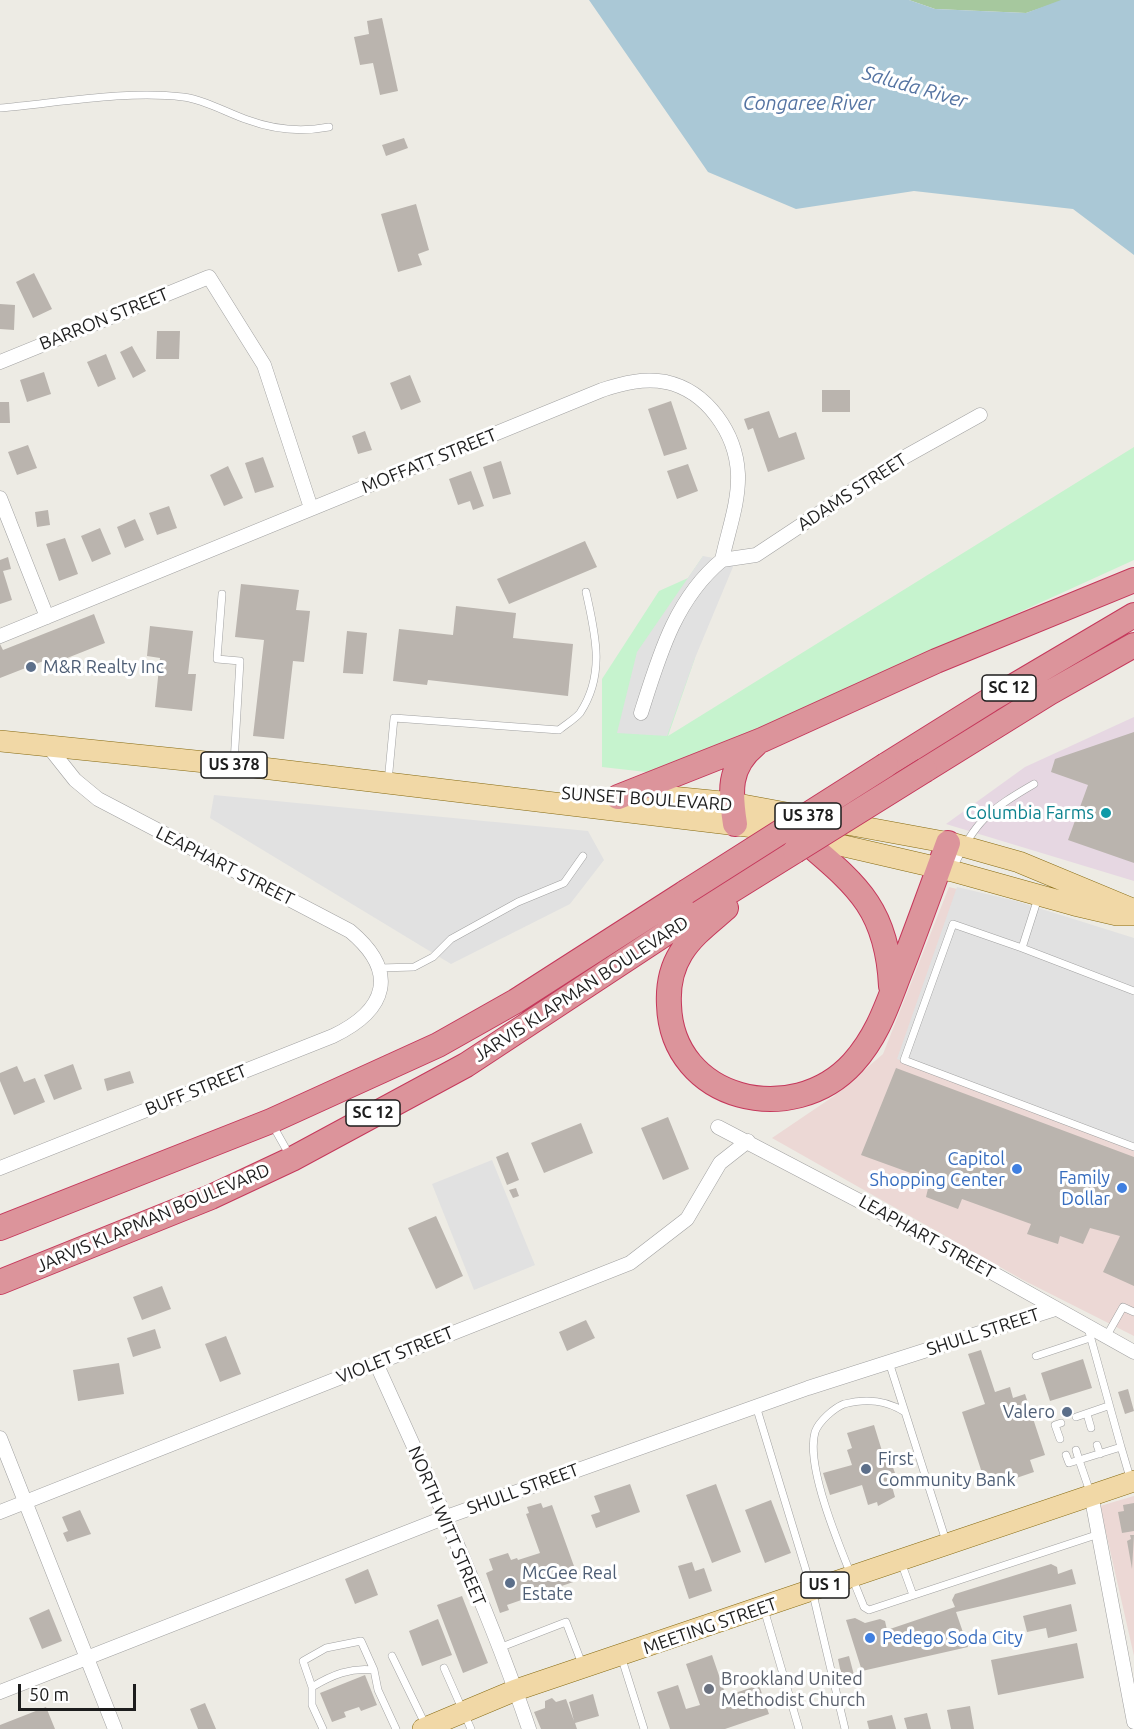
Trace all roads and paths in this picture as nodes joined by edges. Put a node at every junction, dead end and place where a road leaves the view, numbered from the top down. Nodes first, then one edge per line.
1 (0, 108) edge
2 (329, 127) dead end
3 (0, 362) edge
4 (980, 415) dead end
5 (0, 498) edge
6 (311, 508) junction
7 (722, 560) junction
8 (1134, 579) edge
9 (586, 592) dead end
10 (222, 594) dead end
11 (1134, 615) edge
12 (47, 617) junction
13 (0, 636) edge
14 (1134, 645) edge
15 (641, 713) dead end
16 (762, 740) junction
17 (0, 741) edge
18 (48, 746) junction
19 (233, 765) junction
20 (388, 784) junction
21 (1034, 784) dead end
22 (468, 794) junction
23 (618, 797) junction
24 (733, 814) junction
25 (796, 843) junction
26 (956, 845) junction
27 (583, 856) dead end
28 (945, 870) junction
29 (1039, 896) junction
30 (728, 898) junction
31 (1134, 910) edge
32 (1134, 915) edge
33 (1022, 948) junction
34 (381, 968) junction
35 (1134, 991) edge
36 (892, 993) junction
37 (270, 1121) junction
38 (718, 1126) dead end
39 (748, 1141) junction
40 (1134, 1147) edge
41 (292, 1159) junction
42 (0, 1168) edge
43 (0, 1228) edge
44 (0, 1282) edge
45 (1055, 1310) junction
46 (1134, 1312) edge
47 (1089, 1332) junction
48 (1106, 1337) junction
49 (1134, 1352) edge
50 (1036, 1356) dead end
51 (889, 1362) junction
52 (376, 1363) junction
53 (756, 1406) junction
54 (1108, 1406) junction
55 (905, 1412) junction
56 (1087, 1414) junction
57 (1076, 1417) dead end
58 (1061, 1423) dead end
59 (1091, 1428) dead end
60 (0, 1438) edge
61 (1060, 1439) dead end
62 (1097, 1445) dead end
63 (1121, 1447) junction
64 (1076, 1450) dead end
65 (1100, 1454) junction
66 (1066, 1455) dead end
67 (1079, 1460) junction
68 (1132, 1481) edge
69 (1091, 1494) junction
70 (25, 1502) junction
71 (0, 1512) edge
72 (446, 1517) junction
73 (1099, 1534) junction
74 (947, 1544) junction
75 (900, 1560) junction
76 (852, 1576) junction
77 (812, 1590) junction
78 (913, 1595) junction
79 (764, 1607) junction
80 (499, 1648) junction
81 (392, 1656) dead end
82 (621, 1656) junction
83 (86, 1658) junction
84 (444, 1668) dead end
85 (584, 1668) junction
86 (374, 1670) junction
87 (312, 1687) junction
88 (516, 1690) junction
89 (0, 1692) edge
90 (468, 1721) edge
91 (1134, 1722) edge
92 (425, 1728) edge
93 (115, 1729) edge
94 (323, 1729) edge
95 (396, 1729) edge
96 (529, 1729) edge
97 (644, 1729) edge
98 (799, 1729) edge
99 (845, 1729) edge

1 - 2 lane
3 - 6 street, BARRON STREET
4 - 7 street, ADAMS STREET
5 - 12 street
6 - 7 street, MOFFATT STREET
6 - 12 street, MOFFATT STREET
7 - 15 street
8 - 16 highway
9 - 20 lane
10 - 19 lane
11 - 37 highway, JARVIS KLAPMAN BOULEVARD / SC 12, bridge
12 - 13 street, MOFFATT STREET
14 - 25 highway, SC 12, bridge
16 - 23 highway
16 - 24 highway
17 - 18 main road, SUNSET BOULEVARD / US 378
18 - 19 main road, SUNSET BOULEVARD / US 378
18 - 34 street, LEAPHART STREET
19 - 20 main road, SUNSET BOULEVARD / US 378
20 - 22 main road, SUNSET BOULEVARD / US 378
21 - 26 lane
22 - 23 main road, SUNSET BOULEVARD / US 378
22 - 24 main road, SUNSET BOULEVARD / US 378
23 - 24 main road, SUNSET BOULEVARD / US 378
24 - 25 main road, SUNSET BOULEVARD / US 378
24 - 26 main road, SUNSET BOULEVARD / US 378
25 - 28 main road, SUNSET BOULEVARD / US 378
25 - 30 highway
25 - 36 highway
26 - 28 highway
26 - 31 main road, SUNSET BOULEVARD / US 378
27 - 34 lane
28 - 29 main road, SUNSET BOULEVARD / US 378
28 - 36 highway
29 - 32 main road, SUNSET BOULEVARD / US 378
29 - 33 lane
30 - 36 highway
30 - 41 highway, JARVIS KLAPMAN BOULEVARD / SC 12
33 - 35 lane
33 - 40 lane
34 - 42 street, BUFF STREET
37 - 41 lane
37 - 43 highway, JARVIS KLAPMAN BOULEVARD / SC 12
38 - 39 street, LEAPHART STREET
39 - 45 street, LEAPHART STREET
39 - 52 street, VIOLET STREET
41 - 44 highway, JARVIS KLAPMAN BOULEVARD / SC 12
45 - 47 street, LEAPHART STREET
45 - 51 street, SHULL STREET
46 - 48 lane
47 - 48 street, LEAPHART STREET
47 - 50 lane
47 - 54 lane
48 - 49 street, LEAPHART STREET
51 - 53 street, SHULL STREET
51 - 55 lane
52 - 70 street, VIOLET STREET
52 - 72 street, NORTH WITT STREET
53 - 72 street, SHULL STREET
53 - 77 lane
54 - 56 lane
54 - 63 lane
55 - 74 lane
55 - 76 lane
56 - 57 lane
56 - 59 lane
58 - 61 lane
60 - 70 street
62 - 65 lane
63 - 65 lane
63 - 68 lane
64 - 67 lane
65 - 67 lane
66 - 67 lane
67 - 69 lane
68 - 69 main road, MEETING STREET / US 1
69 - 73 street
69 - 74 main road, MEETING STREET / US 1
70 - 71 street, VIOLET STREET
70 - 83 street
72 - 80 street, NORTH WITT STREET
72 - 83 street, SHULL STREET
73 - 78 lane
73 - 91 street
74 - 75 main road, MEETING STREET / US 1
75 - 76 main road, MEETING STREET / US 1
75 - 78 lane
76 - 77 main road, MEETING STREET / US 1
76 - 78 lane
77 - 79 main road, MEETING STREET / US 1
77 - 99 lane
79 - 82 main road, MEETING STREET / US 1
79 - 98 lane
80 - 85 lane
80 - 88 street, NORTH WITT STREET
81 - 92 lane
82 - 85 main road, MEETING STREET / US 1
82 - 97 lane
83 - 89 street, SHULL STREET
83 - 93 street
84 - 90 lane
85 - 88 main road, MEETING STREET / US 1
86 - 87 lane
86 - 87 lane
86 - 95 lane
87 - 94 lane
88 - 90 main road, MEETING STREET / US 1
88 - 96 street, NORTH WITT STREET
90 - 92 main road, MEETING STREET / US 1

